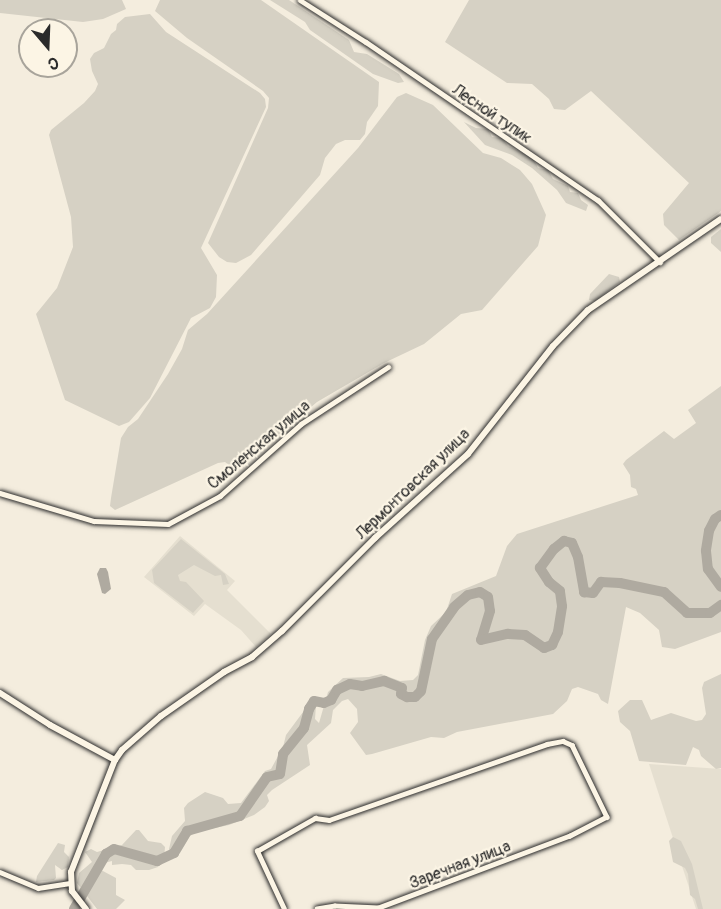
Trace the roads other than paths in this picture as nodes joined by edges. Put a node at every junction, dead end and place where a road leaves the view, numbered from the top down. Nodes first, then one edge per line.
1 (300, 0) edge
2 (721, 219) edge
3 (660, 262) junction
4 (388, 367) dead end
5 (0, 493) edge
6 (0, 693) edge
7 (115, 760) junction
8 (0, 872) edge
9 (70, 883) junction
10 (84, 906) edge
11 (284, 909) edge
12 (317, 909) edge

1 - 3 street, Лесной тупик
2 - 3 street, Лермонтовская улица
3 - 7 street, Лермонтовская улица
4 - 5 street, Смоленская улица
6 - 7 street
7 - 9 street, Лермонтовская улица
8 - 9 street
9 - 10 street
11 - 12 street, Заречная улица

